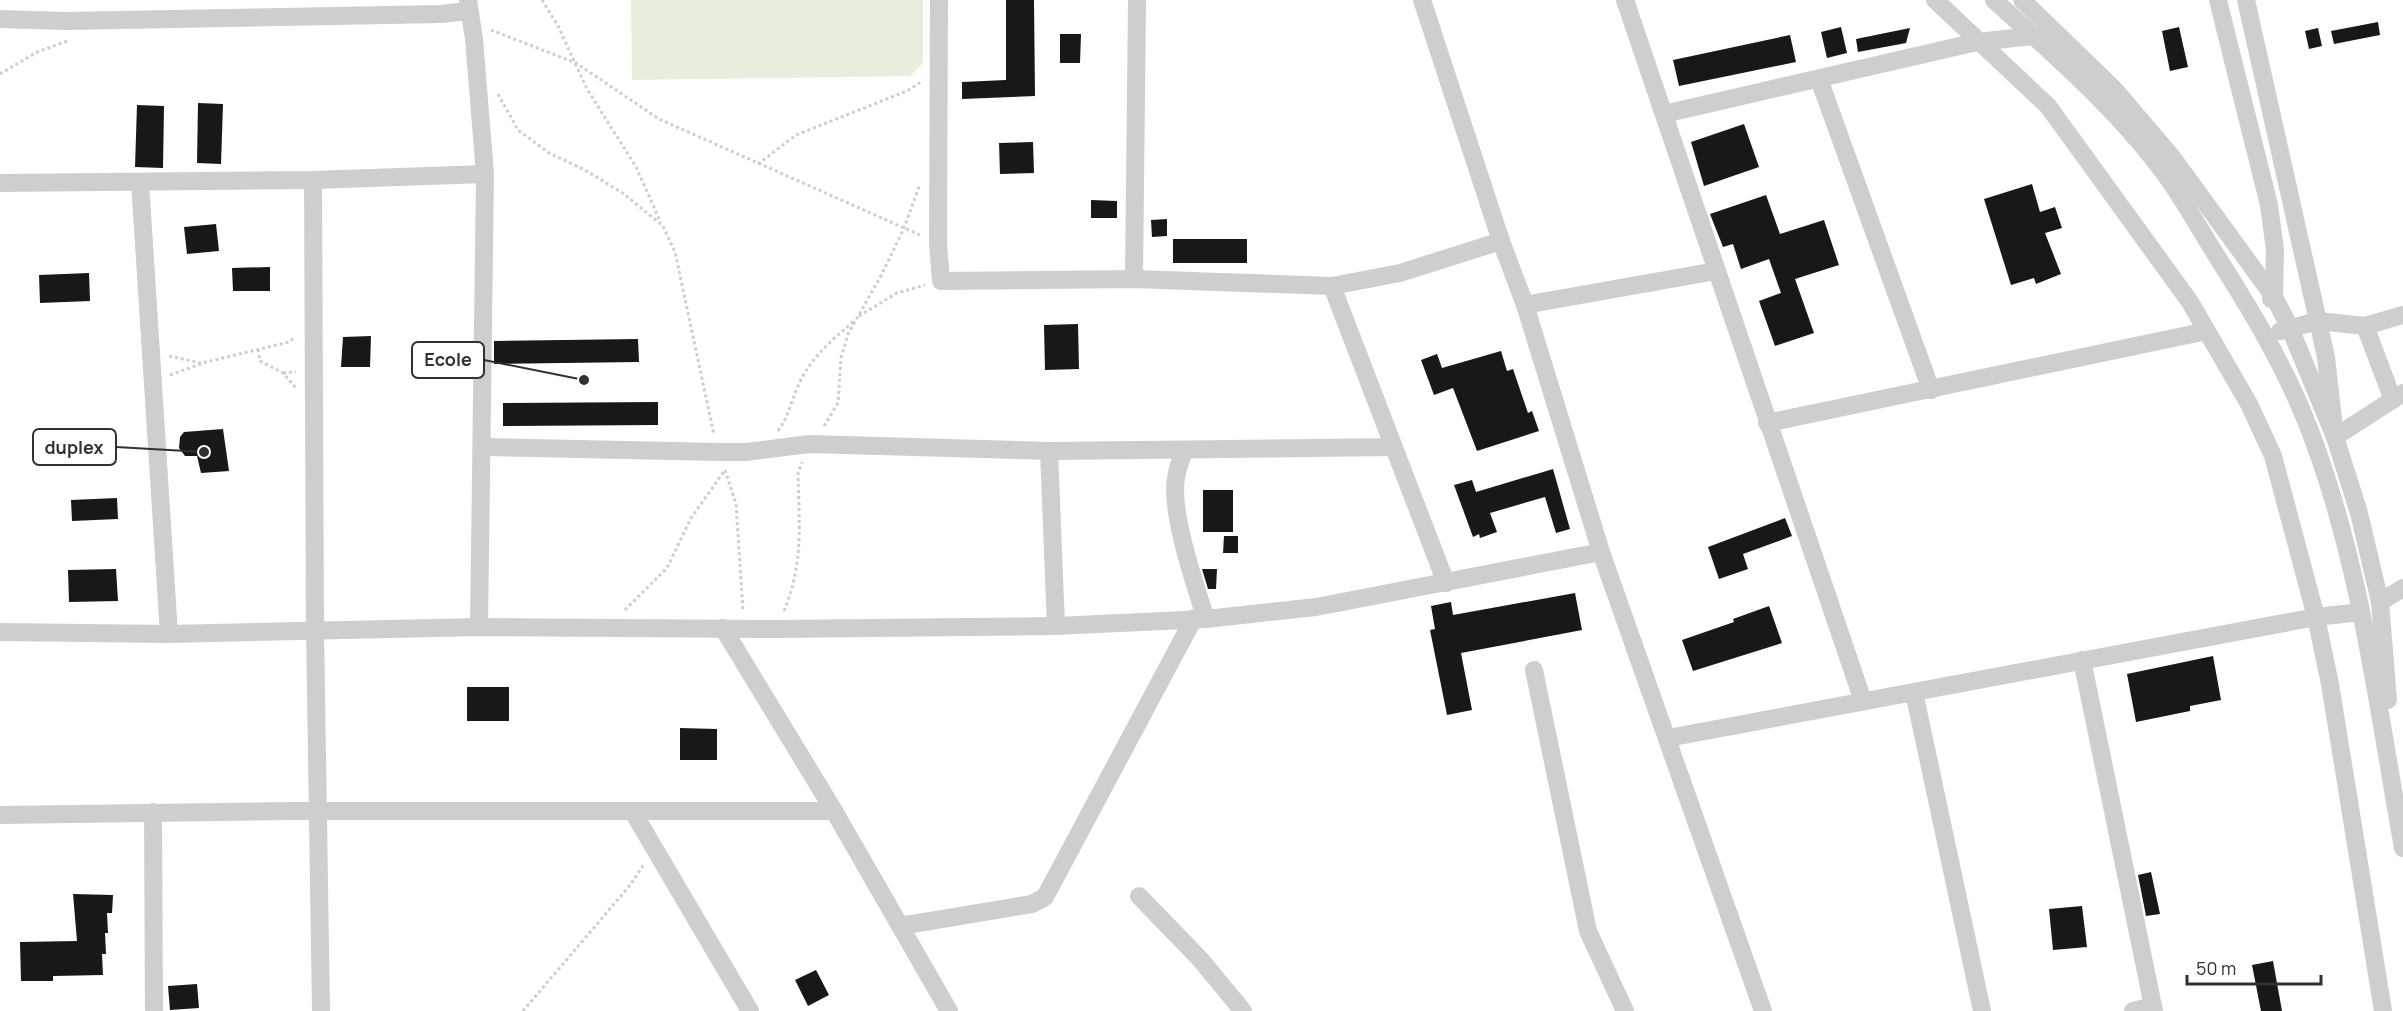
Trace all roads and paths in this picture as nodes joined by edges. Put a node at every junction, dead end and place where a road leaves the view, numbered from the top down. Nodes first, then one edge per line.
1 (542, 0) edge
2 (939, 0) edge
3 (1137, 0) edge
4 (1422, 0) edge
5 (1625, 0) edge
6 (1935, 0) edge
7 (1994, 0) edge
8 (2022, 0) edge
9 (2218, 0) edge
10 (2246, 0) edge
11 (469, 12) edge
12 (0, 19) edge
13 (2033, 36) junction
14 (1977, 42) junction
15 (576, 63) junction
16 (938, 64) junction
17 (1819, 79) junction
18 (496, 91) dead end
19 (1664, 114) junction
20 (758, 164) junction
21 (485, 174) junction
22 (923, 174) dead end
23 (313, 180) junction
24 (140, 182) junction
25 (0, 183) edge
26 (663, 226) junction
27 (904, 228) junction
28 (1501, 241) junction
29 (938, 243) junction
30 (1716, 270) junction
31 (1134, 279) junction
32 (1332, 286) junction
33 (2274, 297) junction
34 (1525, 305) junction
35 (2254, 314) junction
36 (2403, 315) edge
37 (313, 321) junction
38 (2318, 321) junction
39 (2289, 326) junction
40 (2365, 326) junction
41 (2207, 331) junction
42 (2267, 337) junction
43 (258, 348) junction
44 (151, 349) junction
45 (203, 363) junction
46 (153, 386) junction
47 (1931, 390) junction
48 (302, 395) dead end
49 (2398, 396) edge
50 (1767, 423) junction
51 (2335, 437) junction
52 (809, 444) junction
53 (484, 447) junction
54 (1394, 447) junction
55 (1049, 451) junction
56 (1184, 451) junction
57 (719, 452) junction
58 (1601, 552) junction
59 (1446, 583) junction
60 (2403, 588) edge
61 (2380, 602) junction
62 (2361, 612) junction
63 (2316, 617) junction
64 (1200, 619) junction
65 (1056, 626) junction
66 (479, 627) junction
67 (723, 628) junction
68 (743, 628) junction
69 (315, 629) junction
70 (777, 629) junction
71 (0, 632) edge
72 (169, 634) junction
73 (2082, 660) junction
74 (1534, 669) dead end
75 (1914, 693) junction
76 (1863, 701) junction
77 (1668, 738) junction
78 (2403, 787) edge
79 (320, 811) junction
80 (834, 811) junction
81 (153, 812) junction
82 (633, 812) junction
83 (0, 815) edge
84 (2403, 848) edge
85 (653, 850) junction
86 (1139, 896) dead end
87 (900, 927) junction
88 (2153, 1009) edge
89 (154, 1011) edge
90 (321, 1011) edge
91 (523, 1011) edge
92 (750, 1011) edge
93 (949, 1011) edge
94 (1244, 1011) edge
95 (1625, 1011) edge
96 (1763, 1011) edge
97 (1983, 1011) edge
98 (2133, 1011) edge
99 (2383, 1011) edge

1 - 15 path
2 - 16 street
3 - 31 street
4 - 28 street
5 - 19 street
6 - 14 street
7 - 13 street
8 - 33 street
9 - 33 street
10 - 38 street
11 - 12 street
11 - 15 path
11 - 21 street
13 - 14 street
13 - 35 street
14 - 17 street
14 - 41 street
15 - 20 path
15 - 26 path
16 - 20 path
16 - 29 street
17 - 19 street
17 - 47 street
18 - 26 path
19 - 30 street
20 - 27 path
21 - 23 street
21 - 53 street
22 - 27 path
23 - 24 street
23 - 37 street
24 - 25 street
24 - 44 street
26 - 57 path
27 - 29 path
27 - 52 path
28 - 32 street
28 - 34 street
29 - 31 street
30 - 34 street
30 - 50 street
31 - 32 street
32 - 54 street
33 - 35 street
33 - 39 street
34 - 58 street
35 - 42 street
36 - 40 street
37 - 43 path
37 - 69 street
38 - 39 street
38 - 40 street
38 - 51 street
39 - 42 street
39 - 51 street
40 - 49 street
41 - 47 street
41 - 63 street
42 - 62 street
43 - 45 path
43 - 48 path
44 - 45 path
44 - 46 street
45 - 46 path
46 - 72 street
47 - 50 street
49 - 51 street
50 - 76 street
51 - 61 street
52 - 55 street
52 - 57 street
52 - 70 path
53 - 57 street
53 - 66 street
54 - 56 street
54 - 59 street
55 - 56 street
55 - 65 street
56 - 64 street
57 - 68 path
58 - 59 street
58 - 77 street
59 - 64 street
60 - 61 street
61 - 78 street
62 - 63 street
62 - 84 street
63 - 73 street
63 - 99 street
64 - 65 street
64 - 87 street
65 - 70 street
66 - 67 street
66 - 69 street
67 - 68 street
67 - 80 street
68 - 70 street
69 - 72 street
69 - 79 street
71 - 72 street
73 - 75 street
73 - 88 street
74 - 95 street
75 - 76 street
75 - 97 street
76 - 77 street
77 - 96 street
79 - 81 street
79 - 82 street
79 - 90 street
80 - 82 street
80 - 87 street
81 - 83 street
81 - 89 street
82 - 85 street
85 - 91 path
85 - 92 street
86 - 94 street
87 - 93 street
88 - 98 street

